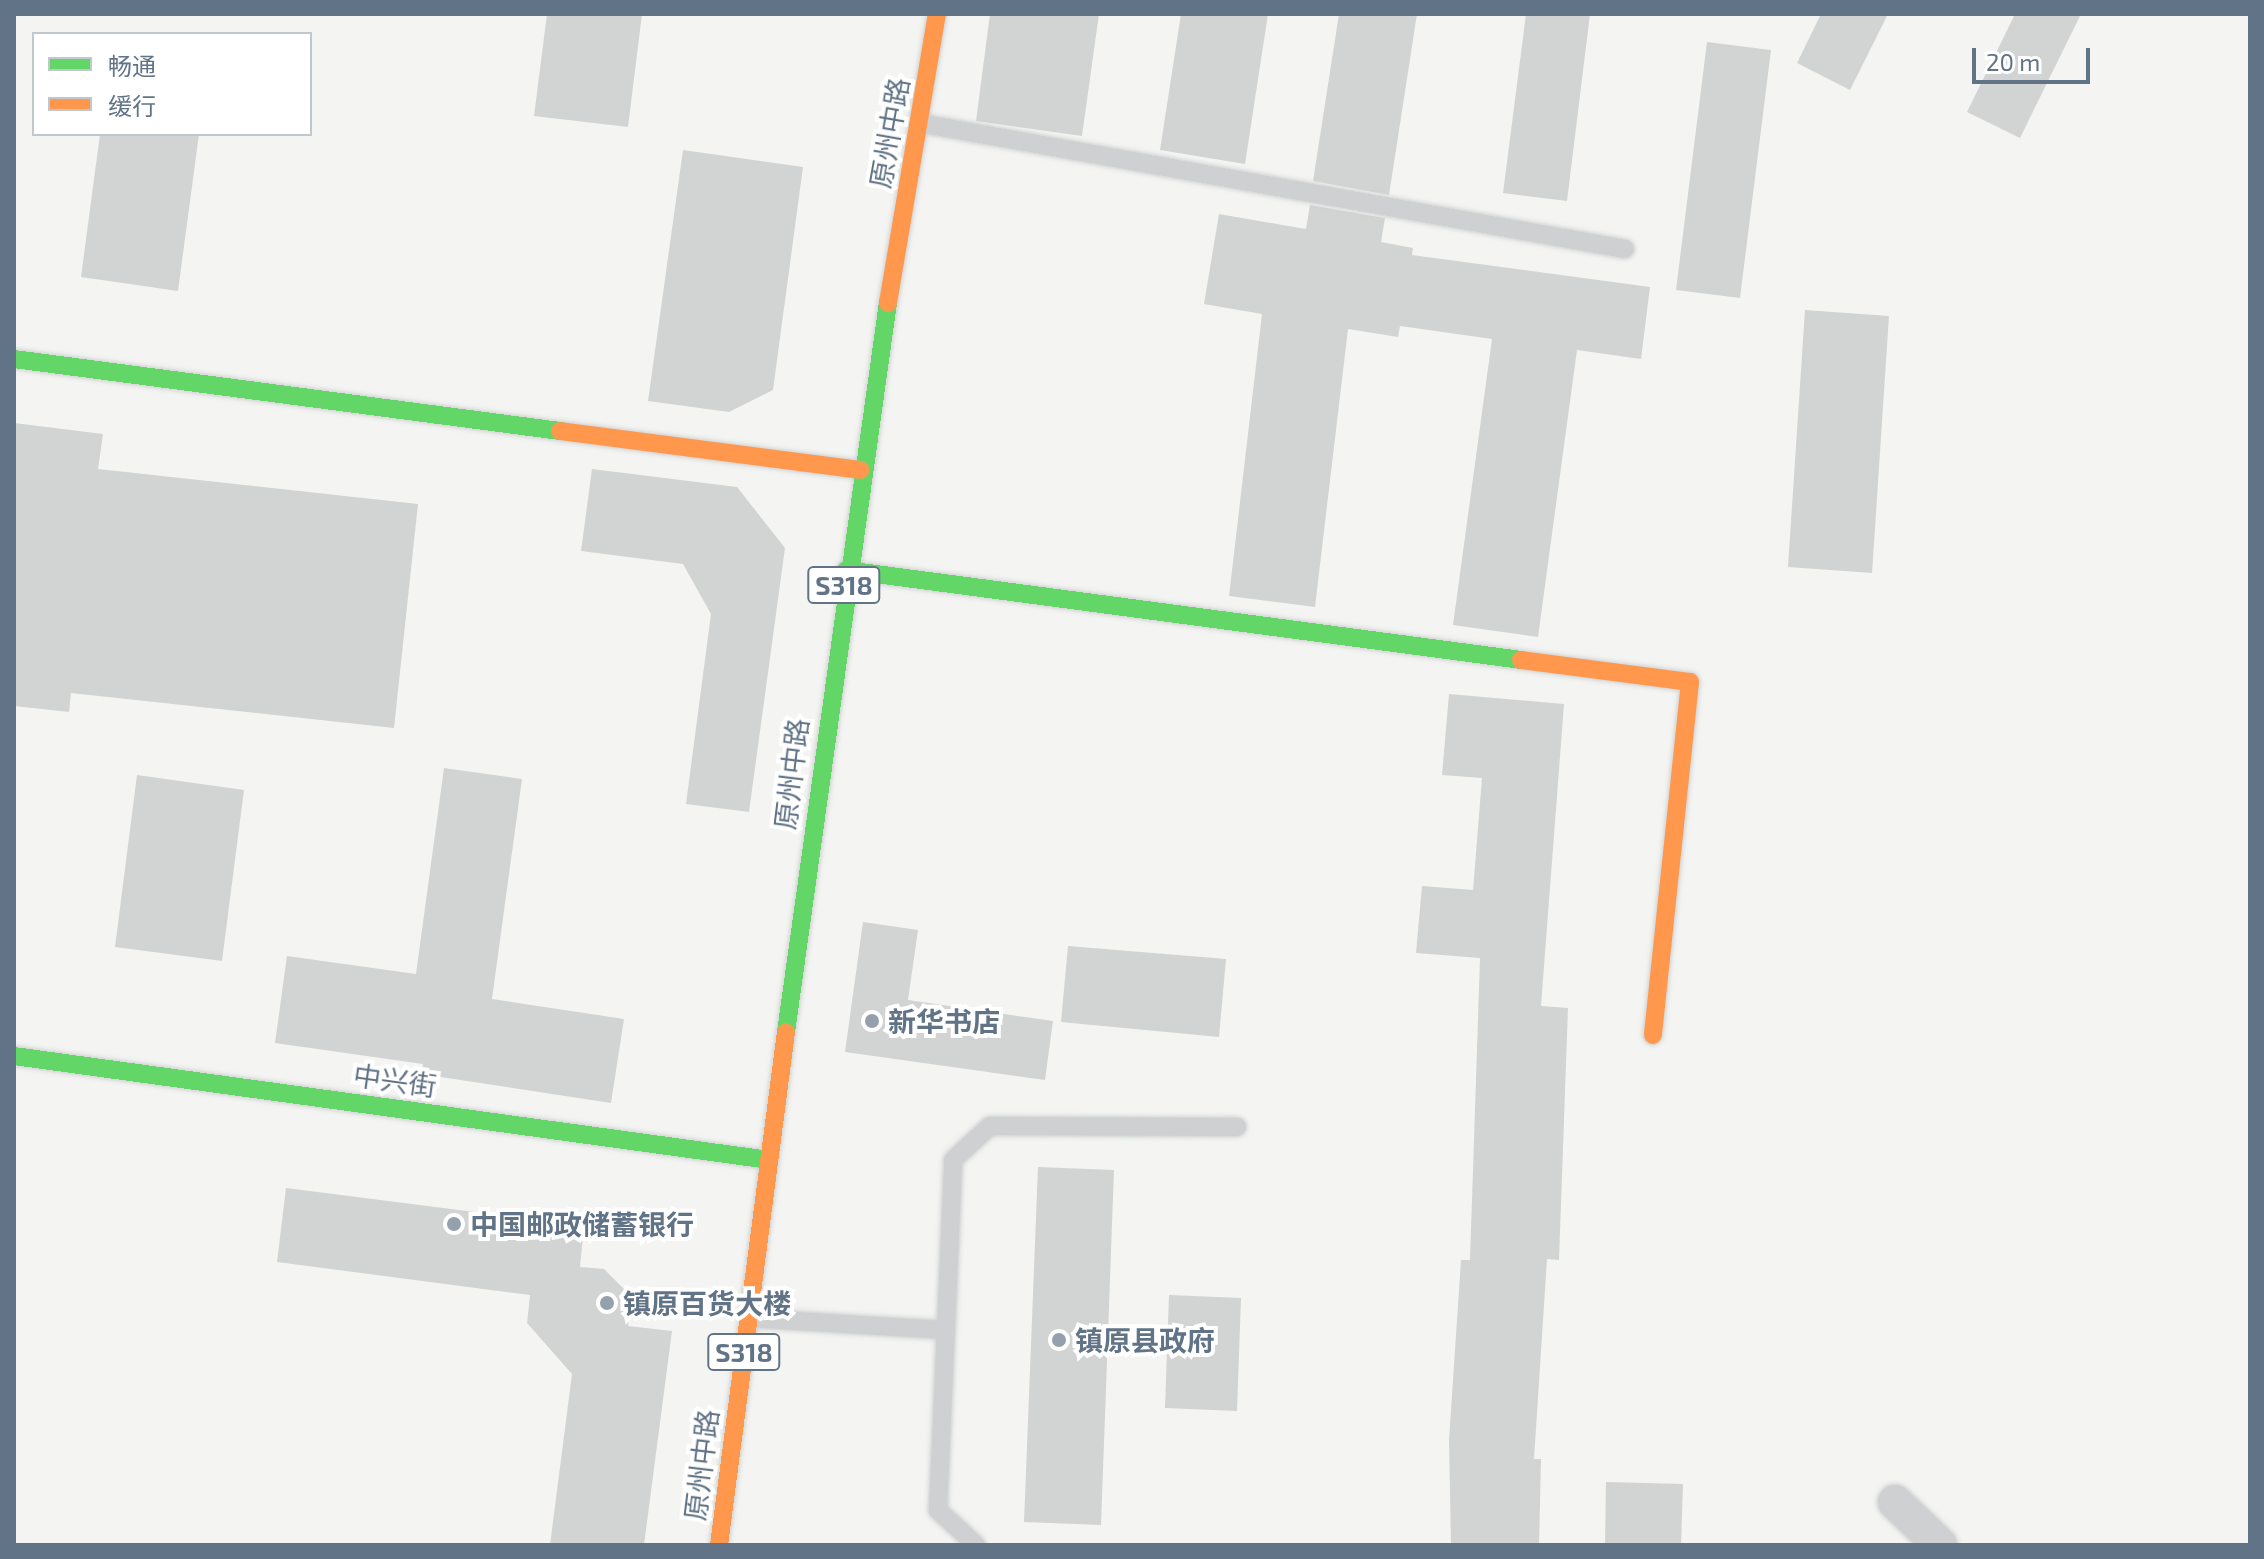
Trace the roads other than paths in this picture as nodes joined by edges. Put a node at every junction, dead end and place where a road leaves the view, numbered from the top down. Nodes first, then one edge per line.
1 (937, 14) edge
2 (919, 123) junction
3 (1625, 249) dead end
4 (14, 359) edge
5 (860, 470) junction
6 (846, 570) junction
7 (1653, 1035) dead end
8 (14, 1056) edge
9 (1237, 1127) dead end
10 (769, 1160) junction
11 (748, 1318) junction
12 (946, 1330) junction
13 (1895, 1502) dead end
14 (719, 1545) edge
15 (976, 1545) edge
16 (1940, 1545) edge

1 - 2 street, 原州中路 / S318
2 - 3 lane
2 - 5 street, 原州中路 / S318
4 - 5 street
5 - 6 street, 原州中路 / S318
6 - 7 street
6 - 10 street, 原州中路 / S318
8 - 10 street, 中兴街
9 - 12 lane
10 - 11 street, 原州中路 / S318
11 - 12 lane
11 - 14 street, 原州中路 / S318
12 - 15 lane
13 - 16 street

